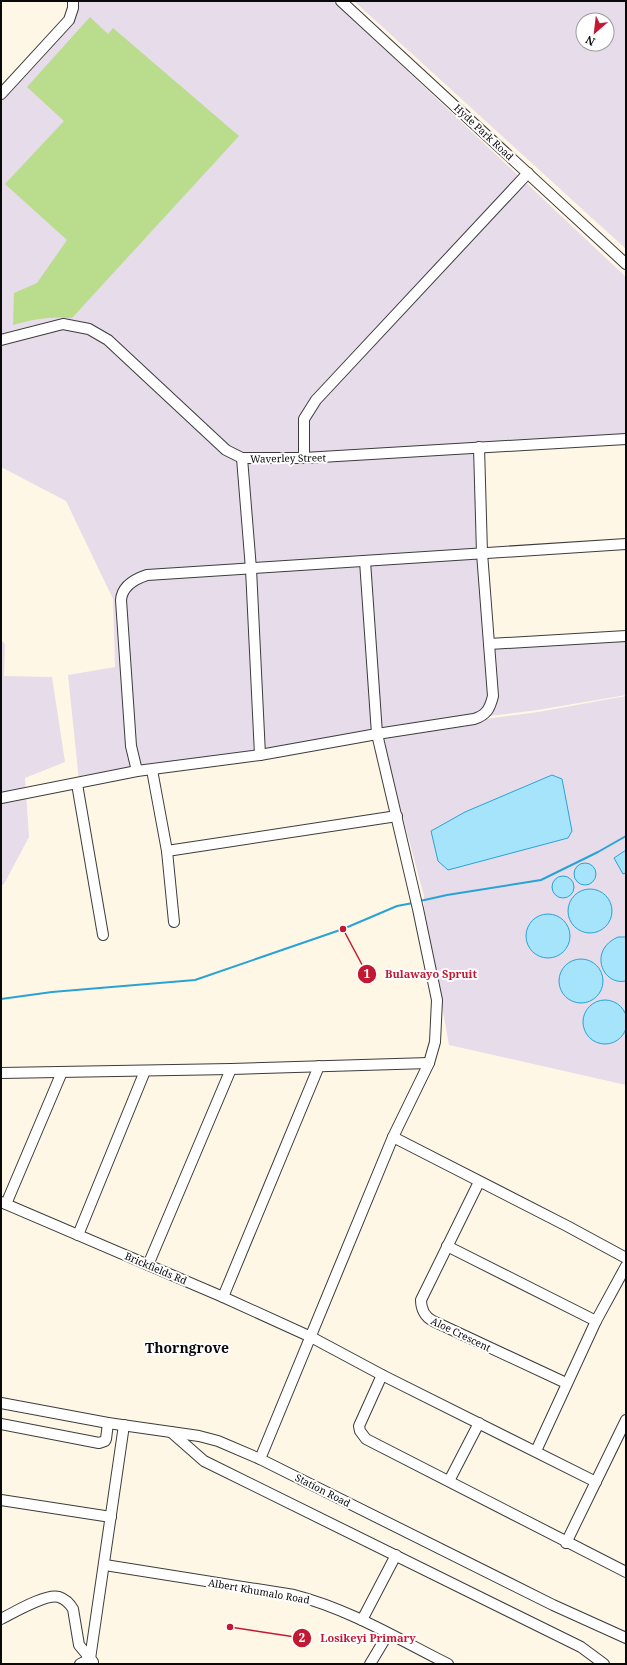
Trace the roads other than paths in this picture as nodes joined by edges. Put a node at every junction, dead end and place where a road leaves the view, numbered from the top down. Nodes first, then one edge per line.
1 (73, 1) edge
2 (341, 1) edge
3 (1, 94) edge
4 (528, 173) junction
5 (626, 264) edge
6 (1, 340) edge
7 (626, 439) edge
8 (479, 447) junction
9 (242, 458) junction
10 (304, 458) junction
11 (626, 544) edge
12 (482, 553) junction
13 (364, 561) junction
14 (251, 569) junction
15 (626, 636) edge
16 (489, 644) junction
17 (377, 734) junction
18 (260, 755) junction
19 (152, 770) junction
20 (137, 771) junction
21 (77, 784) junction
22 (1, 798) edge
23 (397, 816) junction
24 (166, 851) junction
25 (174, 922) dead end
26 (103, 935) dead end
27 (429, 1063) junction
28 (319, 1066) junction
29 (231, 1069) junction
30 (145, 1071) junction
31 (62, 1072) junction
32 (1, 1073) edge
33 (393, 1137) junction
34 (479, 1182) junction
35 (4, 1203) edge
36 (78, 1235) junction
37 (447, 1246) junction
38 (626, 1258) edge
39 (148, 1265) junction
40 (626, 1266) edge
41 (223, 1297) junction
42 (596, 1321) junction
43 (311, 1337) junction
44 (382, 1374) junction
45 (566, 1383) junction
46 (1, 1403) edge
47 (626, 1420) edge
48 (108, 1423) junction
49 (479, 1423) junction
50 (1, 1424) edge
51 (124, 1425) junction
52 (171, 1432) junction
53 (536, 1451) junction
54 (260, 1459) junction
55 (449, 1481) junction
56 (596, 1482) junction
57 (1, 1500) edge
58 (111, 1518) junction
59 (566, 1542) junction
60 (396, 1555) junction
61 (105, 1565) junction
62 (625, 1570) edge
63 (1, 1619) edge
64 (362, 1620) junction
65 (388, 1634) junction
66 (626, 1638) edge
67 (92, 1662) edge
68 (80, 1664) edge
69 (370, 1664) edge
70 (448, 1664) edge
71 (604, 1664) edge

1 - 3 street
2 - 4 street, Hyde Park Road
4 - 5 street, Hyde Park Road
4 - 10 street
6 - 9 street, Waverley Street
7 - 8 street, Waverley Street
8 - 10 street, Waverley Street
8 - 12 street
9 - 10 street, Waverley Street
9 - 14 street
11 - 12 street
12 - 13 street
12 - 16 street
13 - 14 street
13 - 17 street
14 - 18 street
14 - 20 street
15 - 16 street
16 - 17 street
17 - 18 street
17 - 23 street
18 - 19 street
19 - 20 street
19 - 24 street
20 - 21 street
21 - 22 street
21 - 26 street
23 - 24 street
23 - 27 street
24 - 25 street
27 - 28 street
27 - 33 street
28 - 29 street
28 - 41 street
29 - 30 street
29 - 39 street
30 - 31 street
30 - 36 street
31 - 32 street
31 - 35 street
33 - 34 street
33 - 43 street
34 - 37 street, Aloe Crescent
34 - 38 street
35 - 36 street, Brickfields Rd
36 - 39 street, Brickfields Rd
37 - 42 street
37 - 45 street, Aloe Crescent
39 - 41 street, Brickfields Rd
40 - 42 street
41 - 43 street, Brickfields Rd
42 - 45 street
43 - 44 street, Brickfields Rd
43 - 54 street
44 - 49 street, Brickfields Rd
44 - 55 street
45 - 53 street
46 - 48 street, Station Road
47 - 56 street
48 - 50 street
48 - 51 street, Station Road
49 - 53 street, Brickfields Rd
49 - 55 street
51 - 52 street, Station Road
51 - 58 street
52 - 54 street, Station Road
52 - 60 street
53 - 56 street, Brickfields Rd
54 - 66 street, Station Road
55 - 59 street
56 - 59 street
57 - 58 street
58 - 61 street
59 - 62 street
60 - 64 street
60 - 71 street
61 - 64 street, Albert Khumalo Road
61 - 67 street
63 - 67 street
64 - 65 street, Albert Khumalo Road
65 - 69 street
65 - 70 street, Albert Khumalo Road
67 - 68 street

